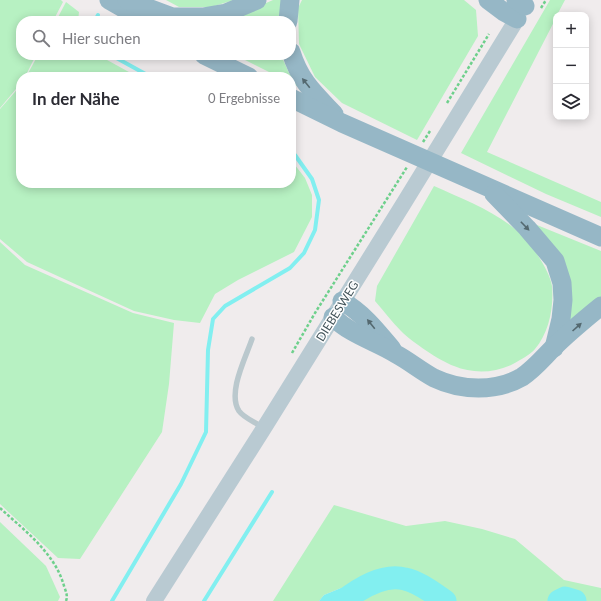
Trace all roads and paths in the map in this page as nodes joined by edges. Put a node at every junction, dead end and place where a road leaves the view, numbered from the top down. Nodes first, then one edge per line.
1 (108, 0) edge
2 (127, 0) edge
3 (257, 0) edge
4 (290, 0) edge
5 (488, 0) edge
6 (519, 8) edge
7 (136, 16) edge
8 (169, 16) edge
9 (209, 16) edge
10 (288, 16) edge
11 (214, 60) edge
12 (293, 60) edge
13 (239, 72) edge
14 (296, 100) edge
15 (342, 122) junction
16 (488, 188) junction
17 (601, 237) edge
18 (601, 306) edge
19 (338, 309) junction
20 (252, 340) dead end
21 (554, 348) junction
22 (264, 428) junction
23 (0, 508) edge
24 (66, 601) edge
25 (154, 601) edge

1 - 7 highway
2 - 8 highway
3 - 9 highway
4 - 10 highway
5 - 6 highway
6 - 19 main road, DIEBESWEG
11 - 13 highway
15 -> 12 highway
14 - 15 highway
15 - 16 highway
16 - 17 highway
16 -> 21 highway
21 -> 18 highway
19 - 21 highway
19 - 22 main road, DIEBESWEG
20 - 22 lane
22 - 25 main road, DIEBESWEG
23 - 24 path

